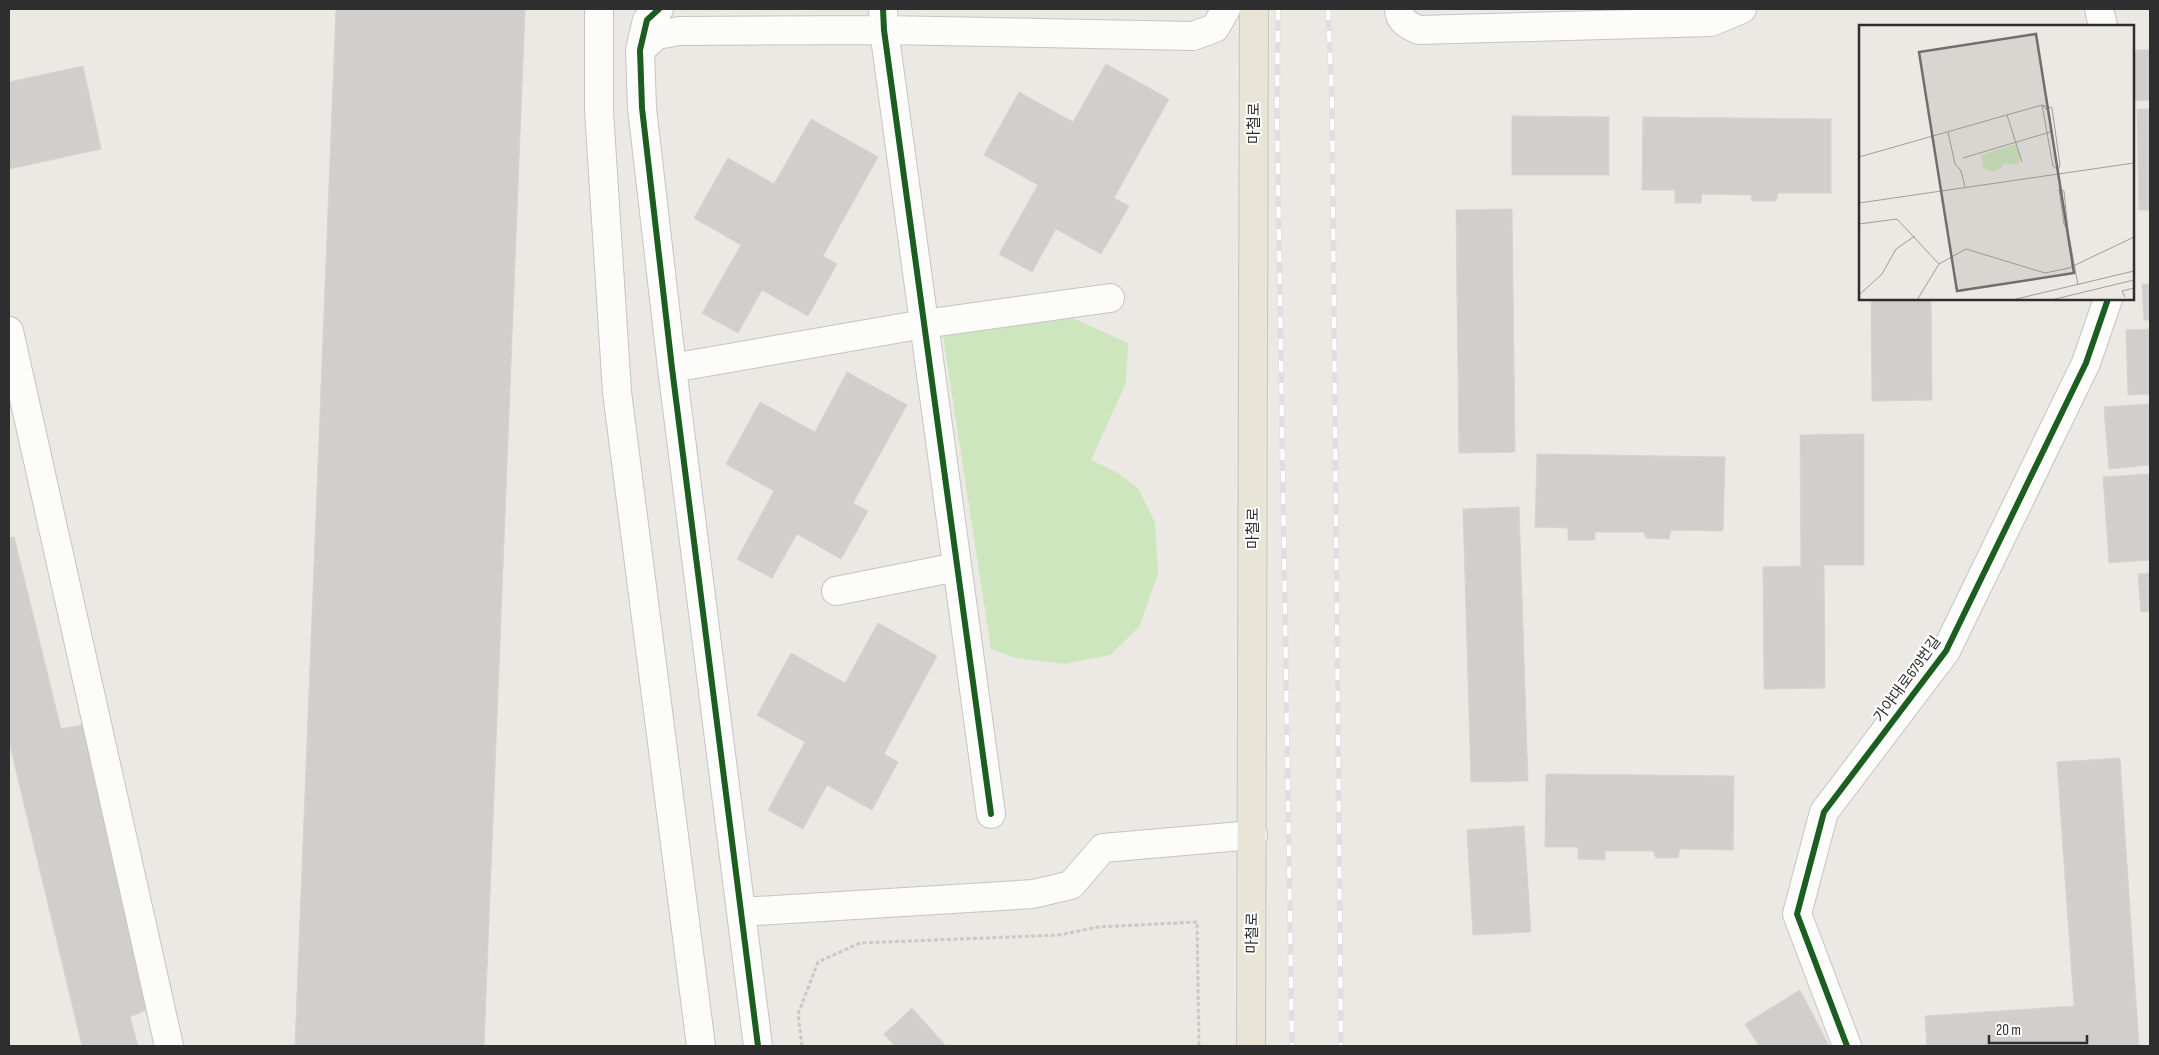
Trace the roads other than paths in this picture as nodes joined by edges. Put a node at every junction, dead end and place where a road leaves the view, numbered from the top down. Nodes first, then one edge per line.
1 (599, 9) edge
2 (646, 9) edge
3 (659, 9) edge
4 (1226, 9) edge
5 (1254, 9) edge
6 (1399, 9) edge
7 (1742, 9) edge
8 (2099, 9) edge
9 (883, 19) edge
10 (2103, 25) edge
11 (640, 50) junction
12 (1110, 298) dead end
13 (2108, 300) edge
14 (924, 324) junction
15 (9, 332) edge
16 (672, 368) junction
17 (957, 567) junction
18 (836, 591) dead end
19 (991, 814) dead end
20 (1253, 835) junction
21 (741, 912) junction
22 (169, 1046) edge
23 (701, 1046) edge
24 (758, 1046) edge
25 (1251, 1046) edge
26 (1847, 1046) edge

1 - 23 street
2 - 11 street
3 - 11 street
4 - 9 street
5 - 20 main road, 마철로
6 - 7 street
8 - 10 street
9 - 11 street
9 - 14 street
11 - 16 street
12 - 14 street
13 - 26 street, 가야대로679번길
14 - 16 street
14 - 17 street
15 - 22 street
16 - 21 street
17 - 18 street
17 - 19 street
20 - 21 street
20 - 25 main road, 마철로
21 - 24 street

